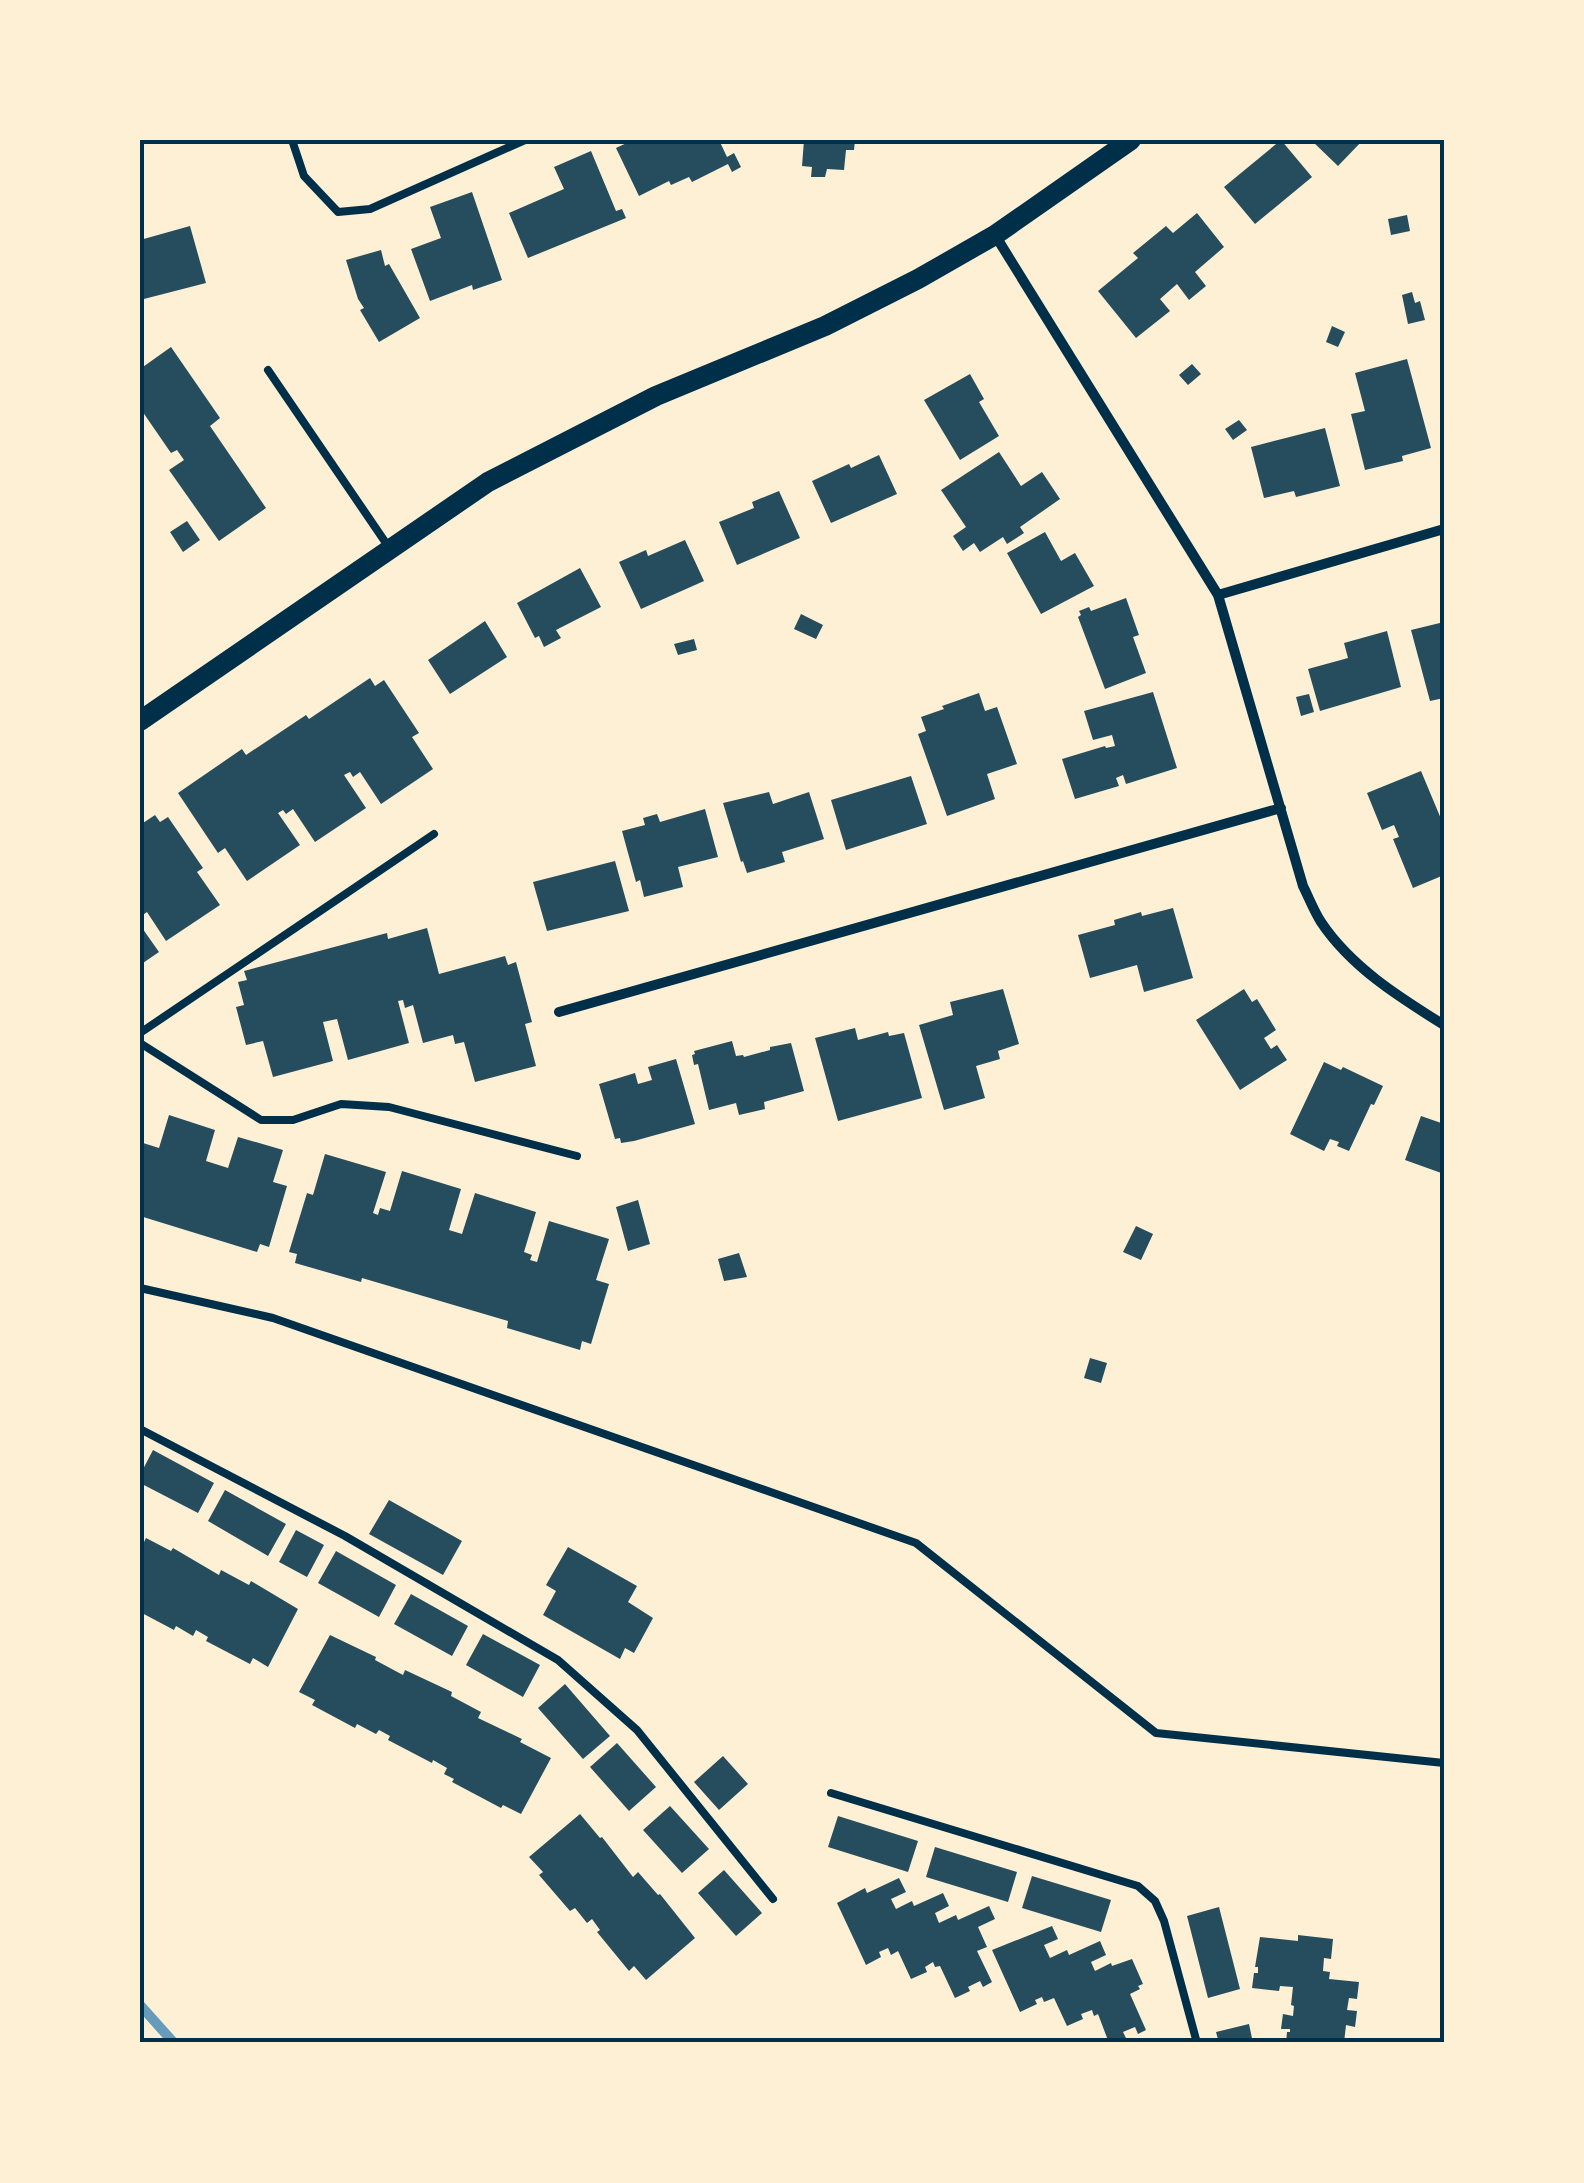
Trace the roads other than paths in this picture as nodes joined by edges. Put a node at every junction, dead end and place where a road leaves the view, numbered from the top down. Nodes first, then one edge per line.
1 (292, 140) edge
2 (526, 140) edge
3 (1131, 140) edge
4 (995, 235) junction
5 (268, 370) dead end
6 (1444, 530) edge
7 (390, 549) junction
8 (1218, 595) junction
9 (140, 721) edge
10 (1281, 808) junction
11 (434, 834) dead end
12 (560, 1012) dead end
13 (1444, 1025) edge
14 (140, 1033) edge
15 (140, 1044) edge
16 (577, 1156) dead end
17 (140, 1288) edge
18 (140, 1429) edge
19 (1444, 1763) edge
20 (831, 1793) dead end
21 (774, 1899) dead end
22 (1197, 2043) edge

1 - 2 lane
3 - 4 main road
4 - 7 main road
4 - 8 street
5 - 7 lane
6 - 8 street
7 - 9 main road
8 - 10 street
10 - 12 street
10 - 13 street
11 - 14 lane
15 - 16 lane
17 - 19 lane
18 - 21 lane
20 - 22 lane

